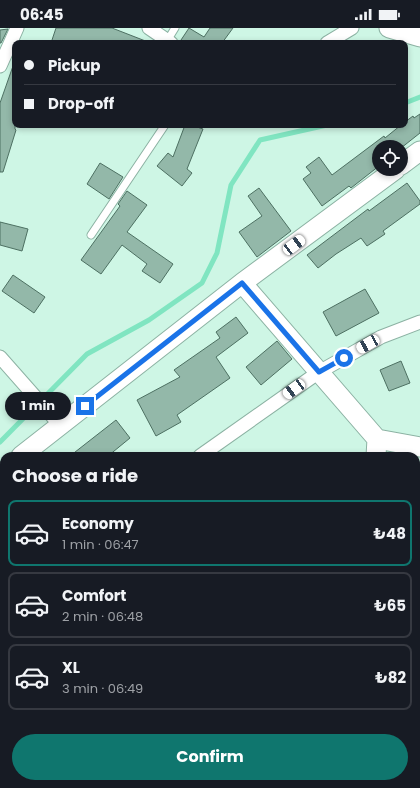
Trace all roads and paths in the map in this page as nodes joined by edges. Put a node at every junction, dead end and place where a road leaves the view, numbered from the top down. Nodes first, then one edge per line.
1 (17, 28) edge
2 (149, 28) edge
3 (175, 28) edge
4 (352, 28) edge
5 (389, 28) edge
6 (420, 37) edge
7 (166, 40) edge
8 (170, 40) edge
9 (332, 40) edge
10 (0, 66) edge
11 (163, 128) edge
12 (420, 151) edge
13 (408, 160) edge
14 (387, 176) edge
15 (91, 235) dead end
16 (242, 283) junction
17 (420, 322) edge
18 (0, 356) edge
19 (319, 372) junction
20 (60, 424) junction
21 (376, 447) edge
22 (420, 447) edge
23 (26, 452) edge
24 (206, 452) edge

1 - 10 street
2 - 7 street
3 - 8 lane
4 - 9 street
5 - 6 street
11 - 15 lane
12 - 13 street
14 - 16 street
16 - 19 street
16 - 20 street
17 - 19 street
18 - 20 street
19 - 21 street
19 - 24 street
20 - 23 street
21 - 22 street

